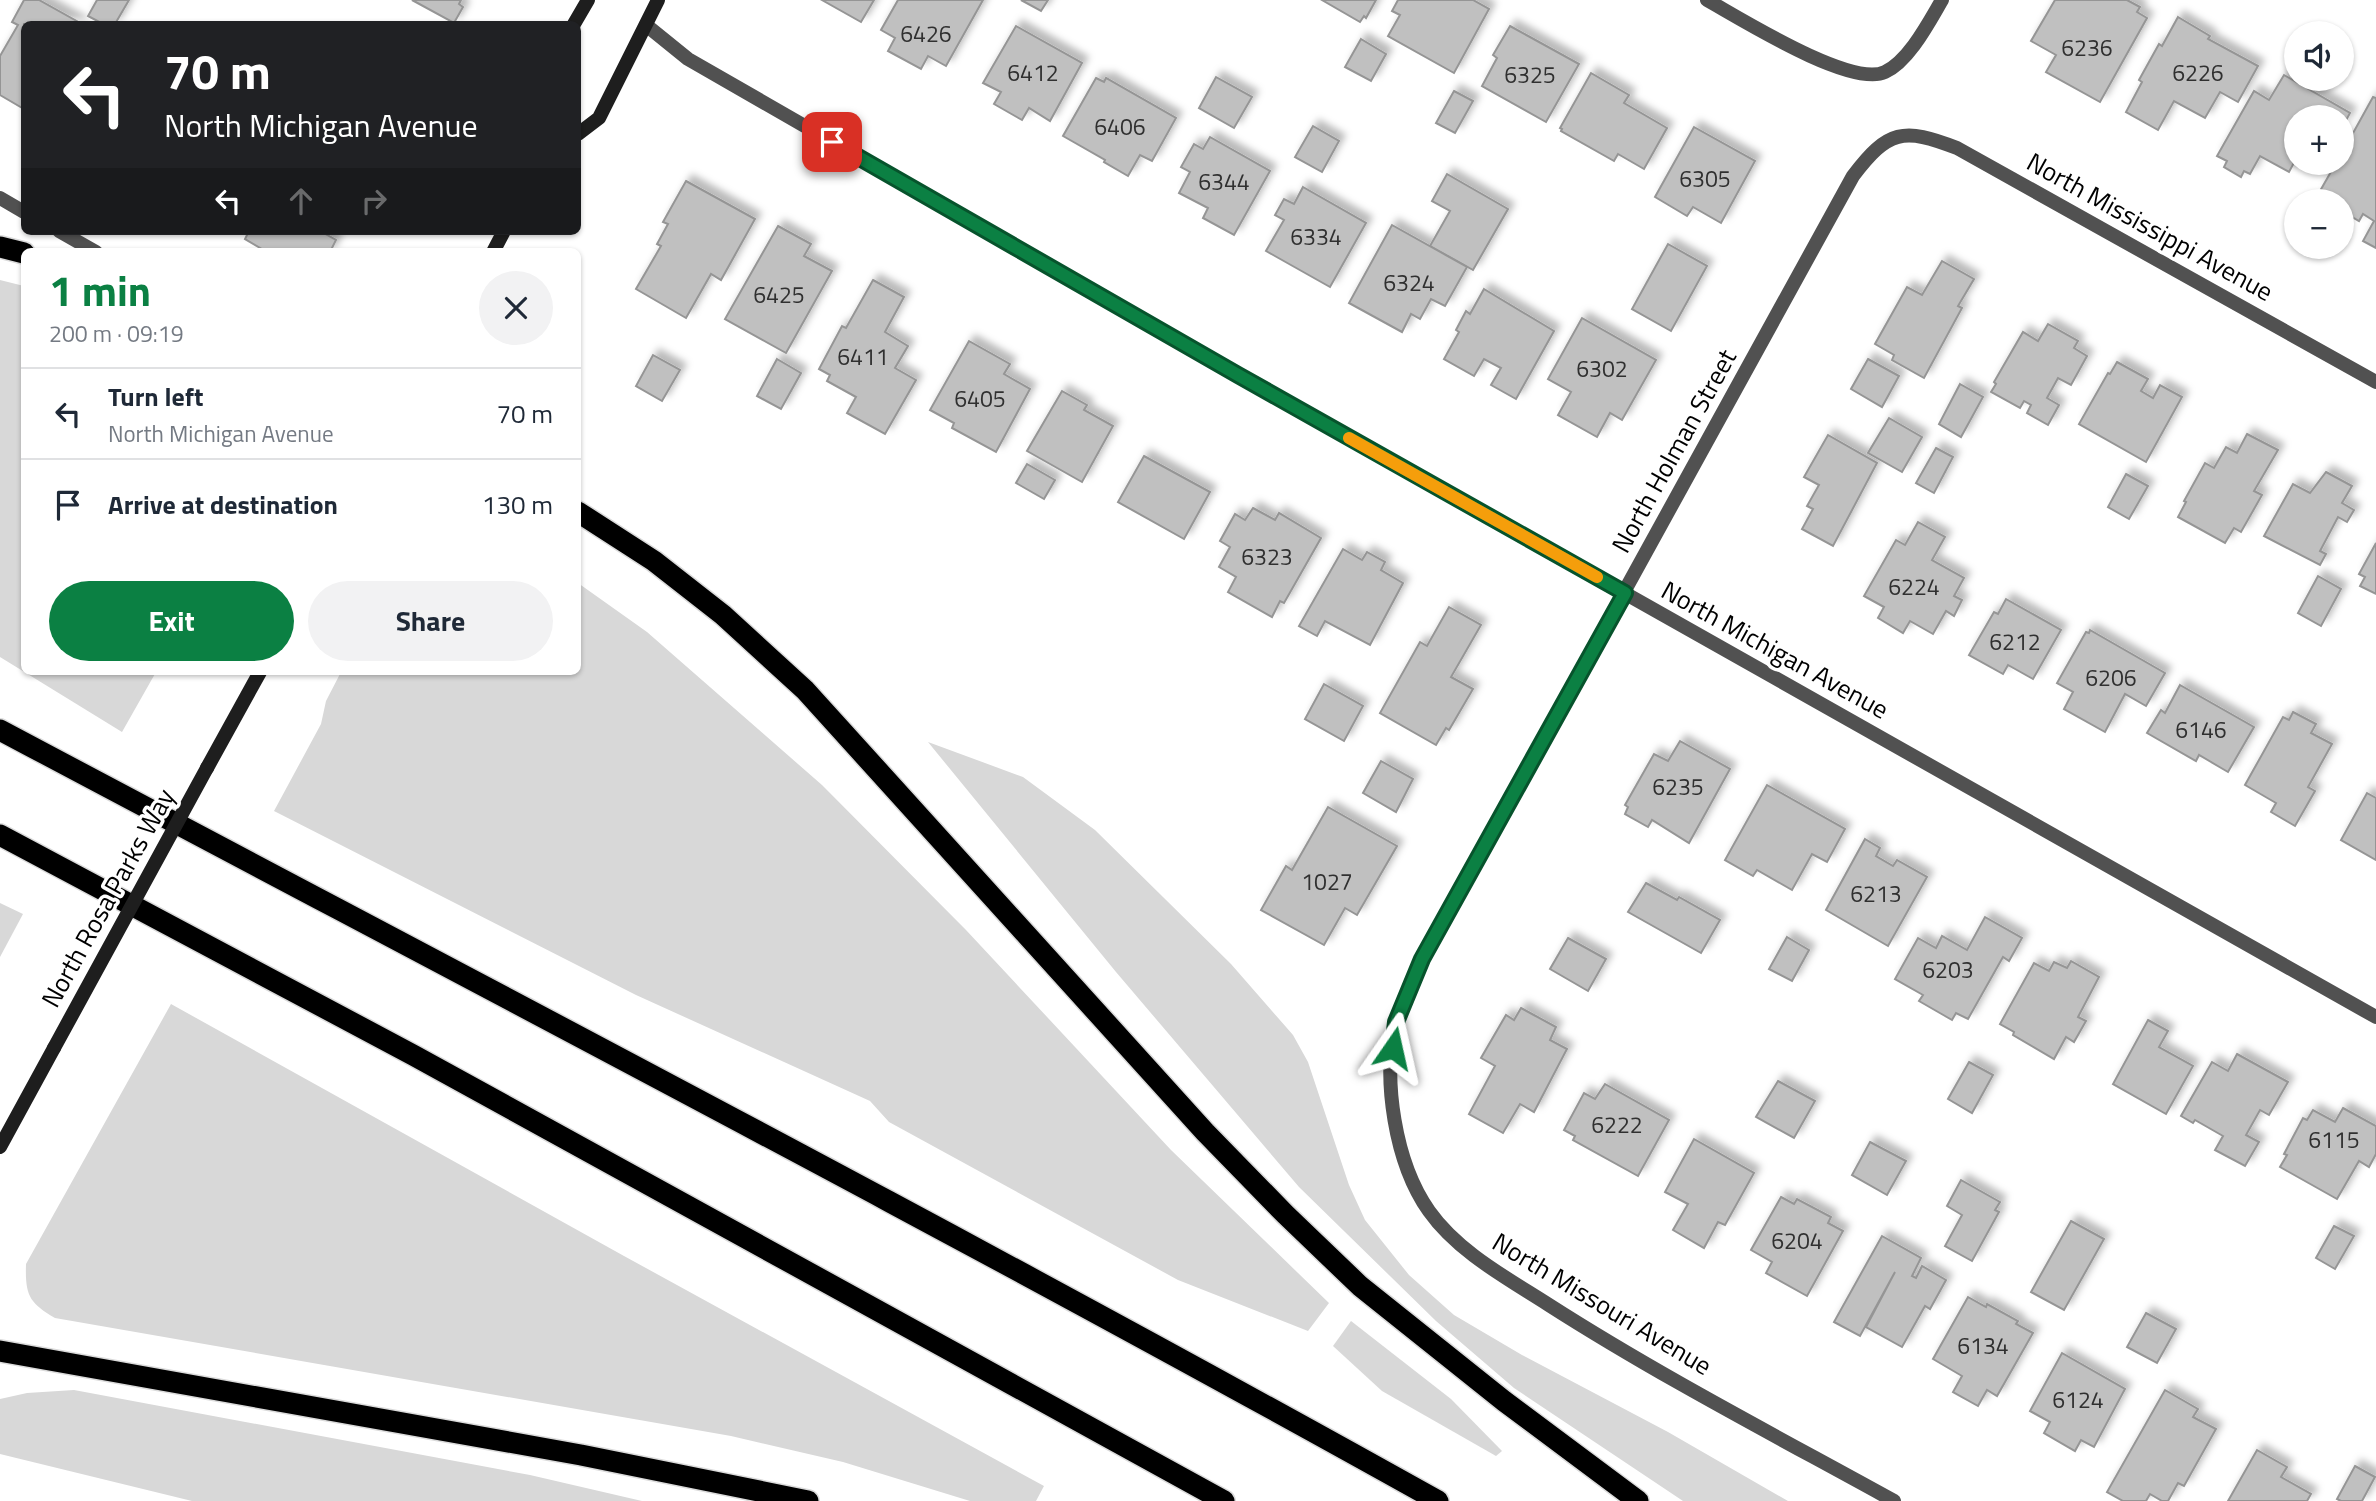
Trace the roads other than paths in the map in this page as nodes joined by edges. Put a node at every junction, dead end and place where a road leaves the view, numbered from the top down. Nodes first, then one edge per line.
1 (588, 0) edge
2 (658, 0) edge
3 (1707, 0) edge
4 (1942, 0) edge
5 (576, 21) edge
6 (646, 25) junction
7 (581, 132) edge
8 (1893, 138) joint
9 (0, 198) edge
10 (21, 210) edge
11 (65, 235) edge
12 (0, 247) edge
13 (89, 248) edge
14 (21, 252) edge
15 (2376, 382) edge
16 (581, 514) edge
17 (1625, 593) junction
18 (258, 675) edge
19 (0, 730) edge
20 (0, 835) edge
21 (2376, 1017) edge
22 (1396, 1022) joint
23 (0, 1147) edge
24 (0, 1351) edge
25 (808, 1501) edge
26 (1224, 1501) edge
27 (1438, 1501) edge
28 (1638, 1501) edge
29 (1894, 1501) edge

1 - 5 main road
2 - 6 main road
3 - 4 street
6 - 7 main road
6 - 17 street, North Michigan Avenue
8 - 15 street, North Mississippi Avenue
8 - 17 street, North Holman Street
9 - 10 street
11 - 13 street
12 - 14 highway
16 - 28 highway
17 - 21 street, North Michigan Avenue
17 - 22 street, North Holman Street
18 - 23 main road, North Rosa Parks Way, bridge
19 - 27 highway
20 - 26 highway
22 - 29 street, North Missouri Avenue
24 - 25 highway

